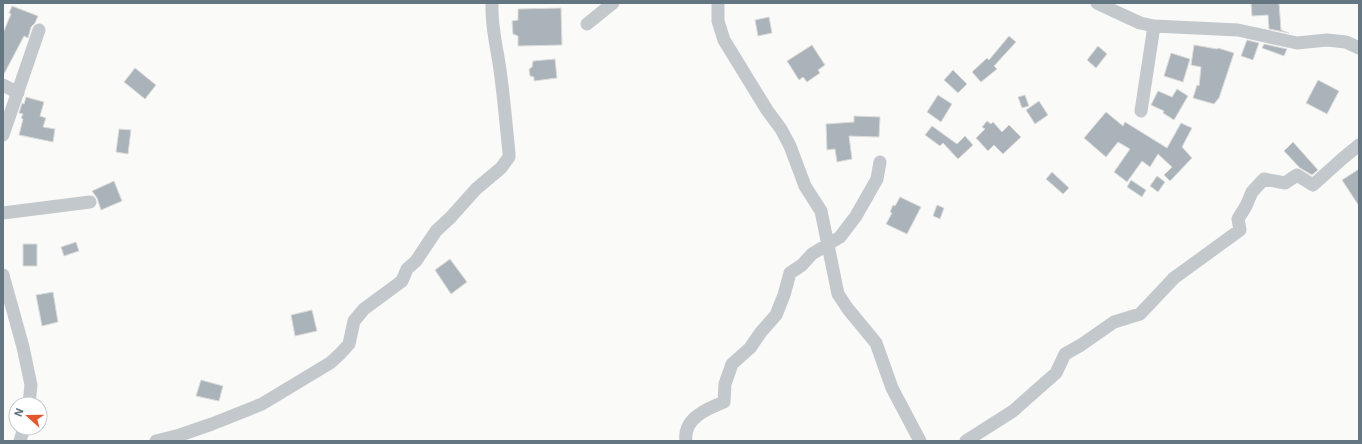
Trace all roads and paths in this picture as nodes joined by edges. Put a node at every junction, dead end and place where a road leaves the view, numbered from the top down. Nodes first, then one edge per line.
1 (492, 3) edge
2 (613, 3) edge
3 (718, 3) edge
4 (1097, 3) edge
5 (587, 24) dead end
6 (1154, 26) junction
7 (39, 30) dead end
8 (1359, 48) edge
9 (3, 85) edge
10 (18, 93) junction
11 (1141, 111) dead end
12 (3, 135) edge
13 (1359, 145) edge
14 (880, 162) dead end
15 (90, 202) dead end
16 (3, 213) edge
17 (827, 245) junction
18 (3, 275) edge
19 (30, 396) edge
20 (156, 441) edge
21 (686, 441) edge
22 (920, 441) edge
23 (966, 441) edge

1 - 20 street
2 - 5 street
3 - 17 street
4 - 6 street
6 - 8 street
6 - 11 street
7 - 10 street
9 - 10 street
10 - 12 street
13 - 23 street
14 - 17 street
15 - 16 street
17 - 21 street
17 - 22 street
18 - 19 street

